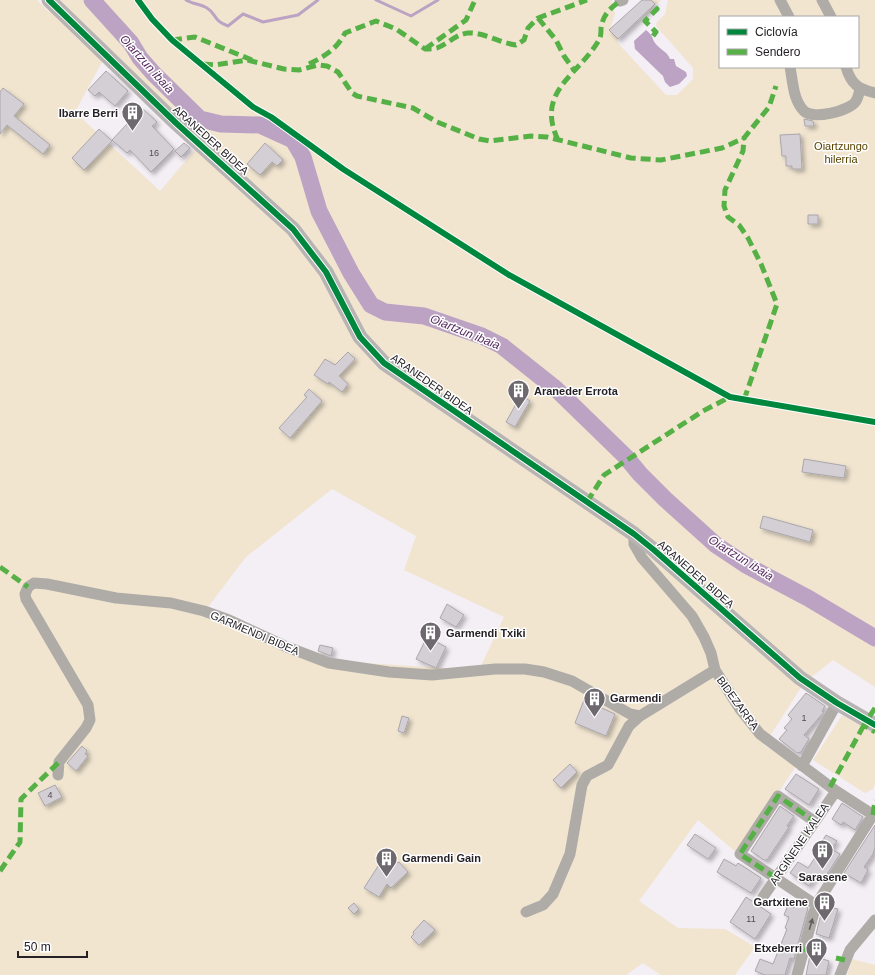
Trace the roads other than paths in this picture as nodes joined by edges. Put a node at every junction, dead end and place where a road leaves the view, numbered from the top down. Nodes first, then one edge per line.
1 (50, 0) edge
2 (780, 0) edge
3 (822, 0) edge
4 (788, 16) edge
5 (830, 16) edge
6 (790, 68) edge
7 (846, 68) edge
8 (860, 89) junction
9 (875, 93) edge
10 (634, 534) junction
11 (715, 670) junction
12 (837, 703) junction
13 (640, 716) junction
14 (872, 723) edge
15 (802, 766) junction
16 (58, 775) dead end
17 (836, 790) junction
18 (874, 815) edge
19 (814, 821) junction
20 (776, 878) junction
21 (763, 897) dead end
22 (816, 905) junction
23 (526, 912) dead end
24 (875, 920) edge
25 (797, 975) edge
26 (840, 975) edge

1 - 10 street, ARANEDER BIDEA
2 - 4 street
3 - 5 street
6 - 8 street
7 - 8 street
8 - 9 street
10 - 11 street, BIDEZARRA
10 - 12 street, ARANEDER BIDEA
11 - 13 street
11 - 15 street, BIDEZARRA
12 - 14 street, ARANEDER BIDEA
12 - 15 street
13 - 16 street, GARMENDI BIDEA
13 - 23 street
15 - 17 street, BIDEZARRA
17 - 18 street, BIDEZARRA
17 - 19 street, ARGIÑENE KALEA
18 - 22 street
19 - 20 street, ARGIÑENE KALEA
19 - 20 street
20 - 21 street, ARGIÑENE KALEA
20 - 22 street
25 -> 22 street
24 - 26 street

